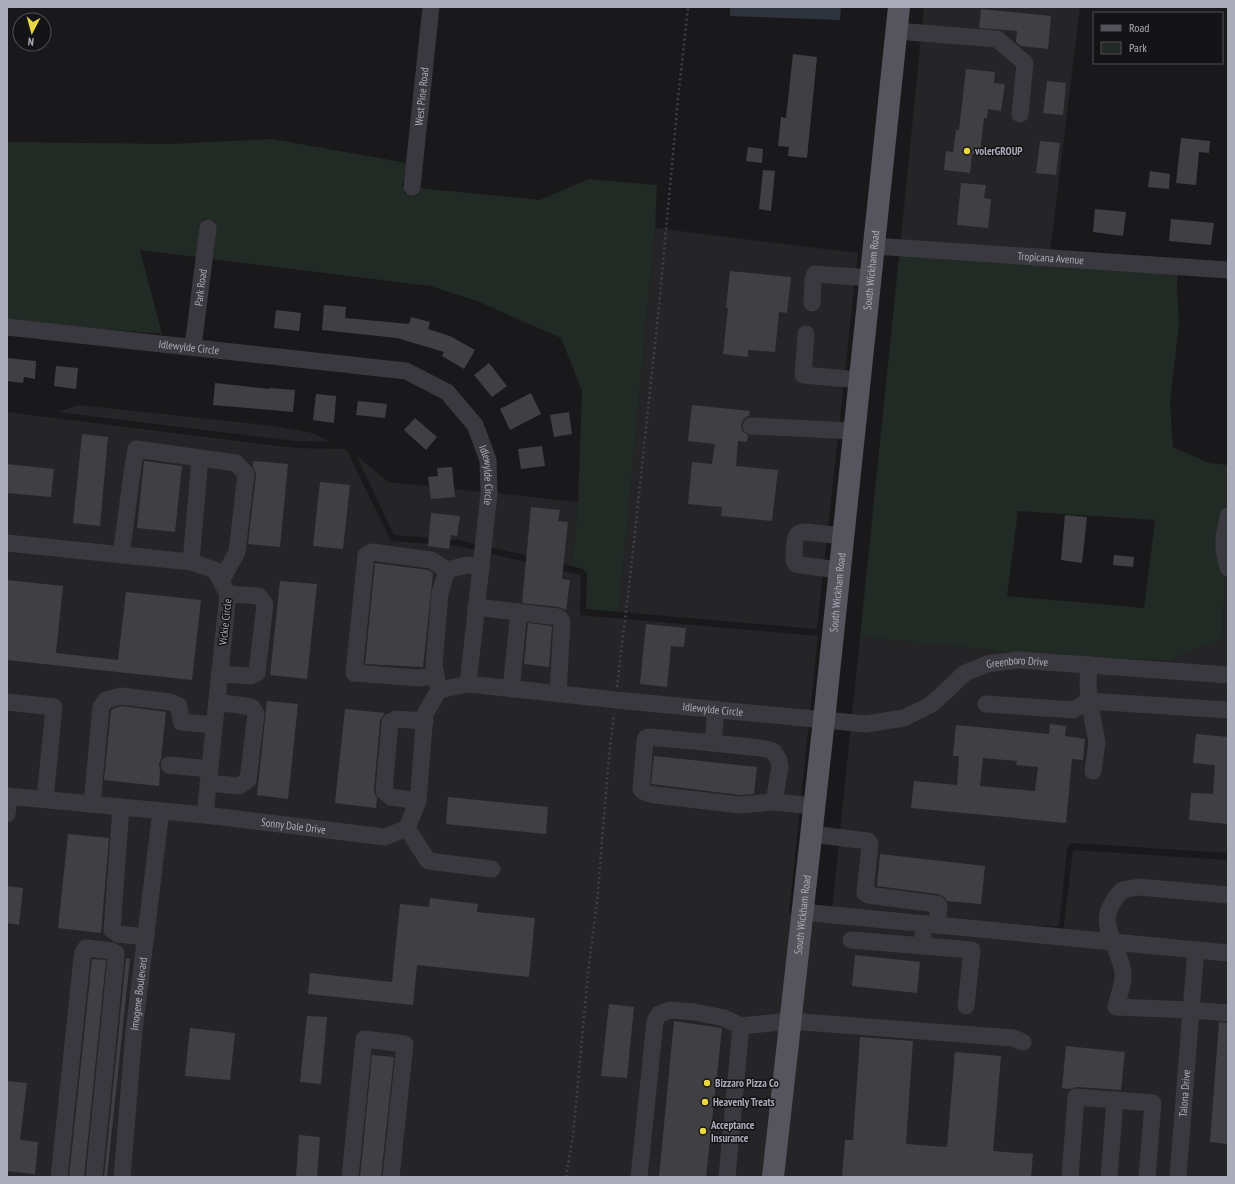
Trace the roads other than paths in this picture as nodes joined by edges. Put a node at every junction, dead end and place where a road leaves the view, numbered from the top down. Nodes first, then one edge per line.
1 (431, 7) edge
2 (899, 7) edge
3 (896, 31) junction
4 (1020, 114) dead end
5 (412, 187) dead end
6 (208, 228) dead end
7 (874, 246) junction
8 (1228, 270) edge
9 (870, 278) junction
10 (812, 303) dead end
11 (7, 327) edge
12 (806, 334) dead end
13 (193, 347) junction
14 (860, 380) junction
15 (751, 426) dead end
16 (854, 432) junction
17 (200, 458) junction
18 (1228, 516) edge
19 (843, 536) junction
20 (7, 543) edge
21 (121, 555) junction
22 (191, 562) junction
23 (481, 567) junction
24 (1228, 568) edge
25 (447, 570) junction
26 (839, 570) junction
27 (225, 587) junction
28 (476, 606) junction
29 (519, 612) junction
30 (1089, 664) junction
31 (220, 674) junction
32 (1228, 675) edge
33 (438, 683) junction
34 (468, 684) junction
35 (511, 689) junction
36 (558, 694) junction
37 (1089, 701) junction
38 (7, 702) edge
39 (217, 702) junction
40 (986, 704) dead end
41 (716, 710) junction
42 (1228, 710) edge
43 (824, 720) junction
44 (425, 721) junction
45 (214, 725) junction
46 (713, 743) junction
47 (169, 764) dead end
48 (1094, 771) dead end
49 (209, 776) junction
50 (8, 796) edge
51 (45, 799) junction
52 (418, 801) junction
53 (774, 802) junction
54 (92, 804) junction
55 (814, 806) junction
56 (121, 807) junction
57 (161, 811) junction
58 (7, 814) edge
59 (205, 815) junction
60 (407, 828) junction
61 (811, 834) junction
62 (492, 869) dead end
63 (1228, 895) edge
64 (802, 912) junction
65 (930, 924) junction
66 (146, 937) junction
67 (851, 940) dead end
68 (1114, 942) junction
69 (923, 946) junction
70 (1196, 950) junction
71 (1228, 953) edge
72 (966, 1006) dead end
73 (1191, 1010) junction
74 (1228, 1013) edge
75 (790, 1021) junction
76 (741, 1026) junction
77 (1023, 1042) dead end
78 (1115, 1100) junction
79 (772, 1176) edge
80 (59, 1177) edge
81 (94, 1177) edge
82 (122, 1177) edge
83 (350, 1177) edge
84 (391, 1177) edge
85 (639, 1177) edge
86 (727, 1177) edge
87 (1070, 1177) edge
88 (1109, 1177) edge
89 (1147, 1177) edge
90 (1178, 1177) edge

1 - 5 street, West Pine Road
2 - 3 main road, South Wickham Road
3 - 4 street
3 - 7 main road, South Wickham Road
6 - 13 street, Park Road
7 - 8 street, Tropicana Avenue
7 - 9 main road, South Wickham Road
9 - 10 street
9 - 14 main road, South Wickham Road
11 - 13 street, Idlewylde Circle
12 - 14 street
13 - 23 street, Idlewylde Circle
14 - 16 main road, South Wickham Road
15 - 16 street
16 - 19 main road, South Wickham Road
17 - 21 street
17 - 22 street
17 - 27 street
18 - 24 street
19 - 26 main road, South Wickham Road
19 - 26 street
20 - 21 street
21 - 22 street
22 - 27 street
23 - 25 street
23 - 28 street, Idlewylde Circle
25 - 33 street
25 - 33 street
26 - 43 main road, South Wickham Road
27 - 31 street, Vickie Circle
27 - 31 street
28 - 29 street
28 - 34 street, Idlewylde Circle
29 - 35 street
29 - 36 street
30 - 32 street, Greenboro Drive
30 - 37 street
30 - 43 street, Greenboro Drive
31 - 39 street, Vickie Circle
33 - 34 street
33 - 44 street
34 - 35 street, Idlewylde Circle
35 - 36 street, Idlewylde Circle
36 - 41 street, Idlewylde Circle
37 - 40 street
37 - 42 street
37 - 48 street
38 - 51 street
39 - 45 street, Vickie Circle
39 - 49 street
41 - 43 street, Idlewylde Circle
41 - 46 street
43 - 55 main road, South Wickham Road
44 - 52 street
44 - 52 street
45 - 49 street, Vickie Circle
45 - 54 street
46 - 53 street
46 - 53 street
47 - 49 street
49 - 59 street, Vickie Circle
50 - 51 street, Sonny Dale Drive
50 - 58 street
51 - 54 street, Sonny Dale Drive
52 - 60 street
53 - 55 street
54 - 56 street, Sonny Dale Drive
55 - 61 main road, South Wickham Road
56 - 57 street, Sonny Dale Drive
56 - 66 street
57 - 59 street, Sonny Dale Drive
57 - 66 street, Imogene Boulevard
59 - 60 street, Sonny Dale Drive
60 - 62 street
61 - 64 main road, South Wickham Road
61 - 65 street
63 - 68 street
64 - 65 street
64 - 75 main road, South Wickham Road
65 - 68 street
65 - 69 street
66 - 82 street, Imogene Boulevard
67 - 69 street
68 - 70 street
68 - 73 street
69 - 72 street
70 - 71 street
70 - 73 street, Talona Drive
73 - 74 street
73 - 90 street, Talona Drive
75 - 76 street
75 - 77 street
75 - 79 main road, South Wickham Road
76 - 85 street
76 - 86 street
78 - 87 street
78 - 88 street
78 - 89 street
80 - 81 street
83 - 84 street

